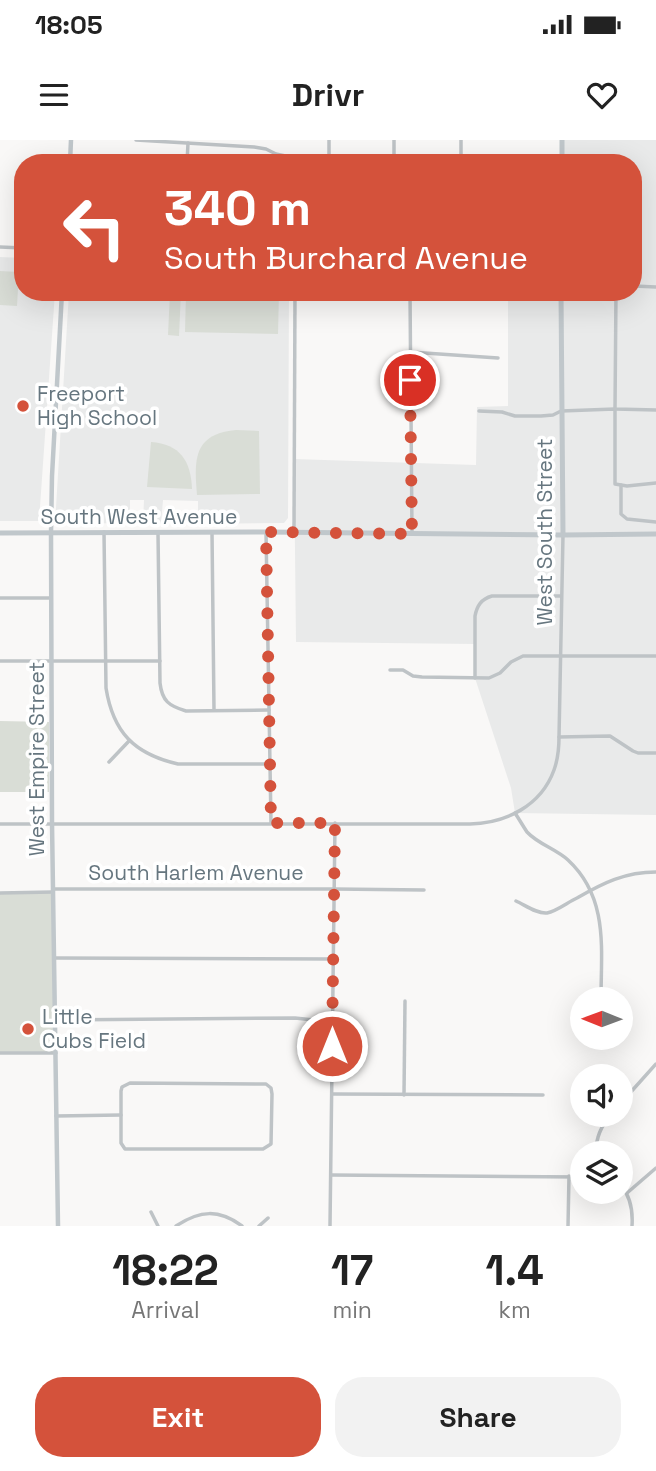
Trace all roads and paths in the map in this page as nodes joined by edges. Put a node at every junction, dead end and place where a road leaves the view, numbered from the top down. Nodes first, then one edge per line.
1 (136, 140) edge
2 (188, 143) junction
3 (187, 154) edge
4 (277, 154) edge
5 (62, 301) edge
6 (295, 301) edge
7 (410, 301) edge
8 (561, 301) edge
9 (616, 301) edge
10 (410, 352) junction
11 (498, 358) dead end
12 (615, 409) junction
13 (656, 410) edge
14 (479, 411) dead end
15 (561, 411) junction
16 (656, 483) edge
17 (621, 485) junction
18 (656, 522) edge
19 (158, 532) junction
20 (212, 532) junction
21 (266, 532) junction
22 (294, 532) junction
23 (0, 533) edge
24 (51, 533) junction
25 (104, 533) junction
26 (412, 534) junction
27 (656, 534) edge
28 (563, 535) junction
29 (562, 596) junction
30 (0, 598) edge
31 (51, 598) junction
32 (560, 656) junction
33 (656, 656) edge
34 (105, 661) junction
35 (160, 661) junction
36 (0, 662) edge
37 (52, 662) junction
38 (390, 670) dead end
39 (475, 678) junction
40 (214, 710) junction
41 (269, 710) junction
42 (559, 737) junction
43 (130, 741) junction
44 (656, 753) edge
45 (109, 762) dead end
46 (270, 764) junction
47 (516, 813) junction
48 (52, 823) junction
49 (271, 823) junction
50 (335, 823) junction
51 (0, 824) edge
52 (656, 872) edge
53 (334, 888) junction
54 (53, 890) junction
55 (424, 890) dead end
56 (590, 890) junction
57 (0, 892) edge
58 (516, 901) dead end
59 (54, 958) junction
60 (333, 959) junction
61 (601, 987) edge
62 (405, 1001) dead end
63 (55, 1020) junction
64 (332, 1022) junction
65 (0, 1052) edge
66 (56, 1054) junction
67 (656, 1064) edge
68 (633, 1090) edge
69 (332, 1094) junction
70 (404, 1095) junction
71 (543, 1095) dead end
72 (121, 1115) junction
73 (56, 1116) junction
74 (656, 1168) edge
75 (331, 1175) junction
76 (569, 1177) joint
77 (633, 1188) edge
78 (631, 1204) edge
79 (151, 1212) dead end
80 (268, 1218) dead end
81 (183, 1224) edge
82 (58, 1226) edge
83 (158, 1226) edge
84 (176, 1226) edge
85 (243, 1226) edge
86 (259, 1226) edge
87 (330, 1226) edge
88 (568, 1226) edge
89 (632, 1226) edge

1 - 2 street
2 - 3 street
2 - 4 street
5 - 24 main road, West Empire Street
6 - 22 street
7 - 10 street
8 - 15 main road, West South Street
9 - 12 street
10 - 11 street
10 - 26 street
12 - 13 street
12 - 15 street
12 - 17 street
14 - 15 street
15 - 28 main road, West South Street
16 - 17 street
17 - 18 street
19 - 20 main road, South West Avenue
19 - 25 main road, South West Avenue
19 - 35 street
20 - 21 main road, South West Avenue
20 - 40 street
21 - 22 main road, South West Avenue
21 - 41 street
22 - 26 main road, South West Avenue
23 - 24 main road, South West Avenue
24 - 25 main road, South West Avenue
24 - 31 main road, West Empire Street
25 - 34 street
26 - 28 main road, South West Avenue
27 - 28 main road, South West Avenue
28 - 29 street, West South Street
29 - 32 street, West South Street
29 - 39 street
30 - 31 street
31 - 37 main road, West Empire Street
32 - 33 street
32 - 39 street
32 - 42 street, West South Street
34 - 35 street
34 - 37 street
34 - 43 street
35 - 40 street
36 - 37 street
37 - 48 main road, West Empire Street
38 - 39 street
40 - 41 street
41 - 46 street
42 - 44 street
42 - 47 street, West South Street
43 - 45 street
43 - 46 street
46 - 49 street
47 - 50 street
47 - 56 street
48 - 49 street
48 - 51 street
48 - 54 main road, West Empire Street
49 - 50 street
50 - 53 street
52 - 56 street
53 - 54 street, South Harlem Avenue
53 - 55 street, South Harlem Avenue
53 - 60 street
54 - 57 street, South Harlem Avenue
54 - 59 main road, West Empire Street
56 - 58 street
56 - 61 street
59 - 60 street
59 - 63 main road, West Empire Street
60 - 64 street
62 - 70 street
63 - 64 street
63 - 66 main road, West Empire Street
64 - 69 street
65 - 66 street
66 - 73 main road, West Empire Street
67 - 68 street
69 - 70 street
69 - 75 street
70 - 71 street
72 - 72 street
72 - 73 street
73 - 82 main road, West Empire Street
74 - 77 street
75 - 76 street
75 - 87 street
76 - 88 street
78 - 89 street
79 - 83 street
80 - 86 street
81 - 84 street
81 - 85 street

